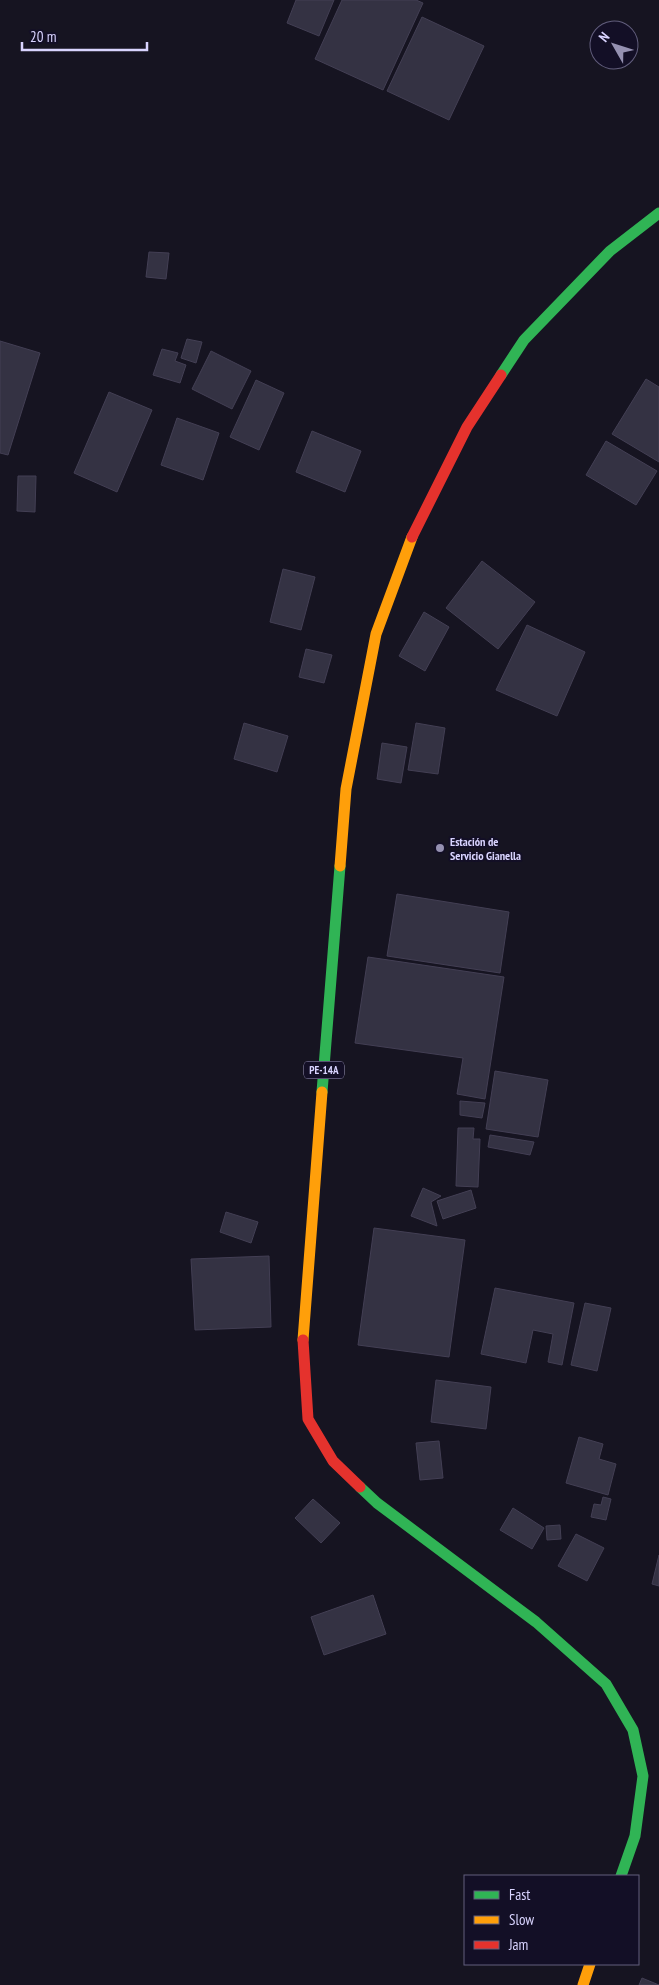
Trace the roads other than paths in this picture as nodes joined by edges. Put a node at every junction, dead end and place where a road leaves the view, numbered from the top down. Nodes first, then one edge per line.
1 (659, 213) edge
2 (621, 1875) edge
3 (590, 1965) edge
4 (583, 1985) edge

1 - 2 main road, PE-14A
3 - 4 main road

